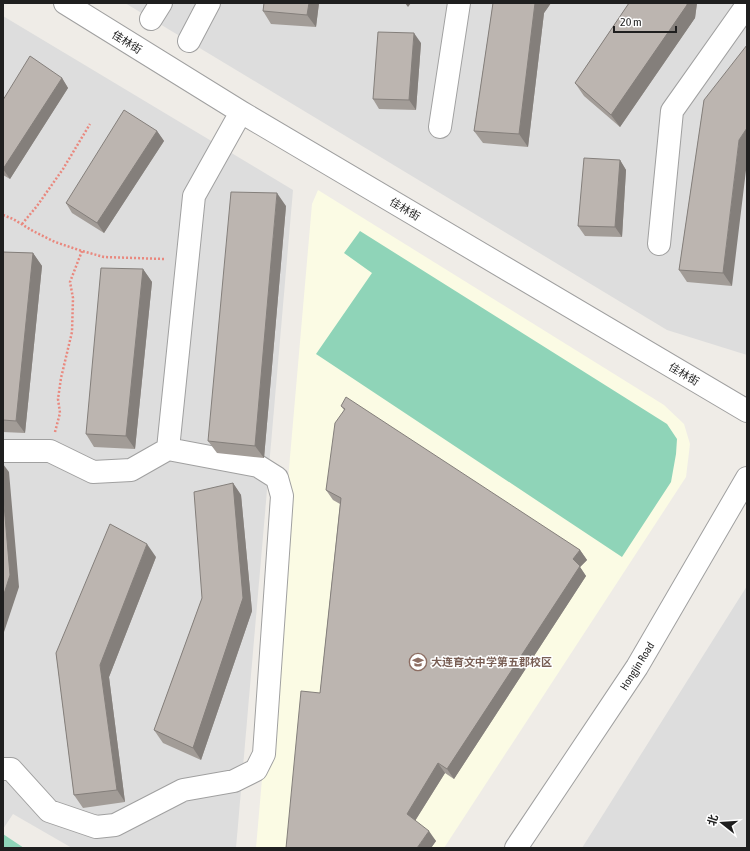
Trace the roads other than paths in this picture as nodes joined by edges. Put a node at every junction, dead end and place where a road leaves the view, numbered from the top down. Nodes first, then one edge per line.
1 (64, 3) edge
2 (209, 3) edge
3 (459, 3) edge
4 (747, 5) edge
5 (189, 41) dead end
6 (241, 112) junction
7 (440, 127) dead end
8 (660, 244) dead end
9 (747, 411) edge
10 (168, 449) junction
11 (3, 451) edge
12 (747, 478) edge
13 (3, 769) edge
14 (516, 848) edge

1 - 6 street, 佳林街
2 - 5 street
3 - 7 street
4 - 8 street
6 - 9 street, 佳林街
6 - 10 street
10 - 11 street
10 - 13 street
12 - 14 street, Hongjin Road

